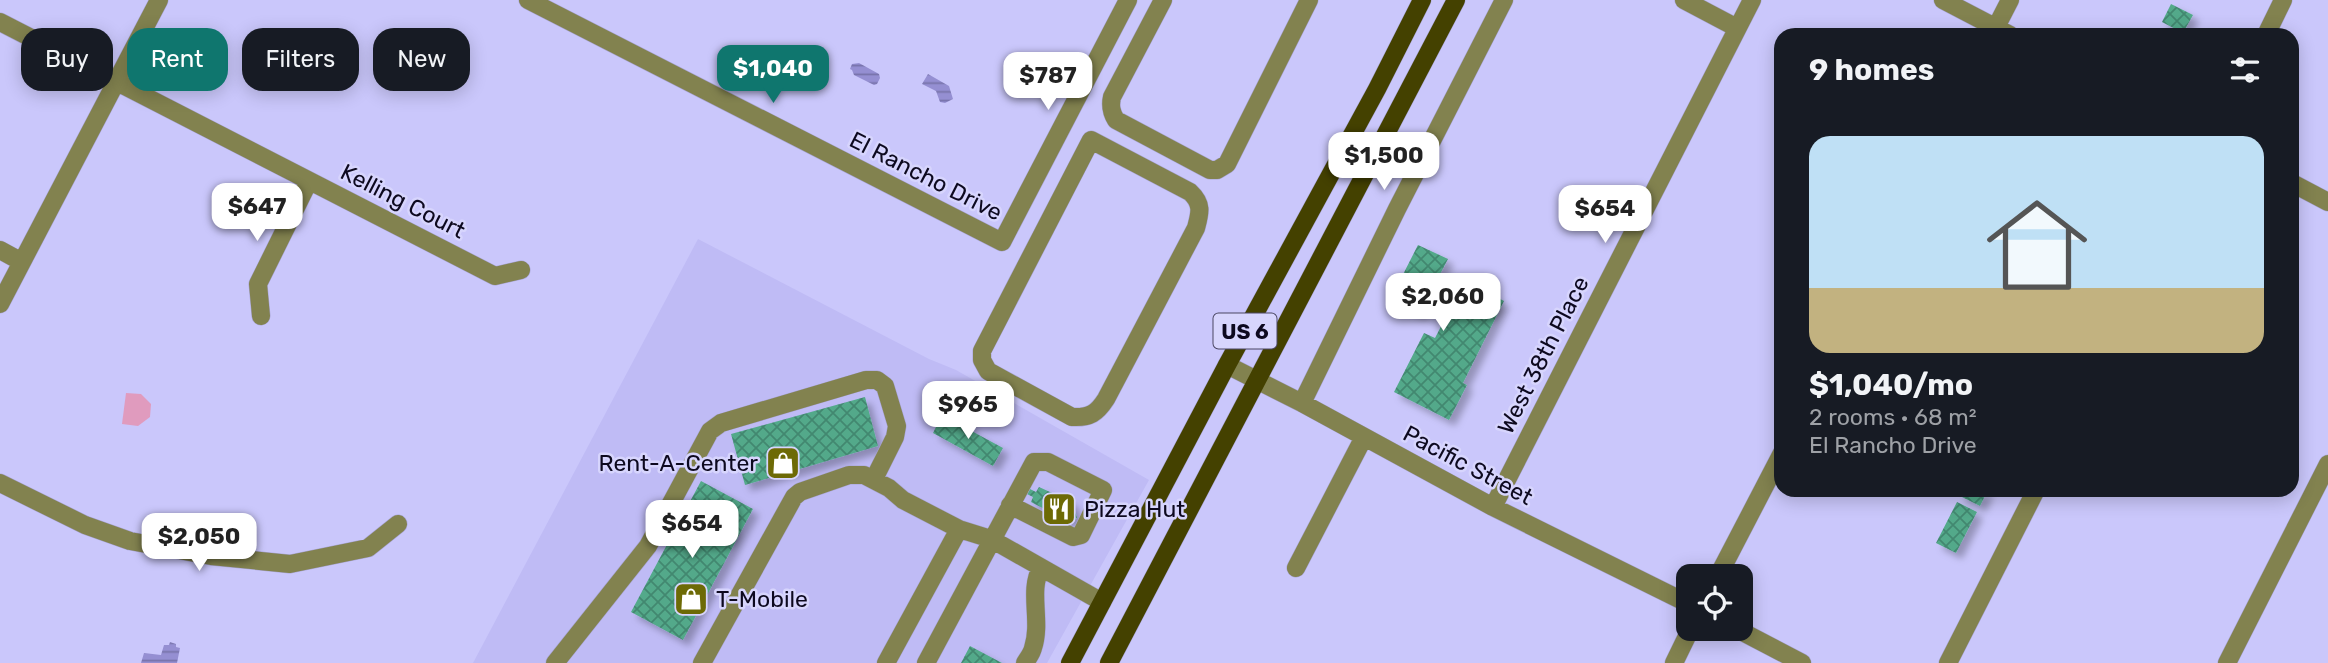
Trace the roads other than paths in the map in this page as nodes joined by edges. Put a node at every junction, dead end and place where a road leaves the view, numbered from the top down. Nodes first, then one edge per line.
1 (159, 0) edge
2 (528, 0) edge
3 (1128, 0) edge
4 (1163, 0) edge
5 (1309, 0) edge
6 (1422, 0) edge
7 (1456, 0) edge
8 (1504, 0) edge
9 (1684, 0) edge
10 (1752, 0) edge
11 (1943, 0) edge
12 (2010, 0) edge
13 (2283, 0) edge
14 (0, 22) edge
15 (1737, 28) junction
16 (1993, 28) edge
17 (2001, 28) edge
18 (2269, 28) edge
19 (116, 82) junction
20 (1065, 122) junction
21 (1091, 141) junction
22 (310, 181) junction
23 (2299, 187) edge
24 (2328, 202) edge
25 (0, 250) edge
26 (22, 262) junction
27 (521, 270) dead end
28 (0, 304) edge
29 (261, 316) dead end
30 (1227, 365) junction
31 (1258, 381) junction
32 (1302, 403) junction
33 (1364, 437) junction
34 (2328, 464) edge
35 (1774, 468) edge
36 (874, 479) junction
37 (0, 483) edge
38 (2031, 497) edge
39 (1010, 505) junction
40 (1493, 508) junction
41 (398, 524) dead end
42 (959, 529) junction
43 (991, 539) junction
44 (1724, 564) edge
45 (1041, 568) junction
46 (1296, 568) dead end
47 (1676, 598) edge
48 (1102, 602) junction
49 (1753, 637) edge
50 (1685, 641) edge
51 (555, 663) edge
52 (702, 663) edge
53 (886, 663) edge
54 (926, 663) edge
55 (1025, 663) edge
56 (1070, 663) edge
57 (1109, 663) edge
58 (1674, 663) edge
59 (1802, 663) edge
60 (1948, 663) edge
61 (2227, 663) edge

1 - 19 street
2 - 20 street, El Rancho Drive
3 - 20 street
4 - 5 street
6 - 30 main road, US 6
7 - 31 main road, US 6
8 - 32 street
9 - 15 street
10 - 15 street, West 38th Place
11 - 16 street
12 - 17 street
13 - 18 street
14 - 19 street, Kelling Court
15 - 40 street, West 38th Place
19 - 22 street, Kelling Court
19 - 26 street
20 - 21 street
21 - 21 street
22 - 27 street, Kelling Court
22 - 29 street
23 - 24 street
25 - 26 street
26 - 28 street
30 - 31 street, Pacific Street
30 - 48 main road, US 6
31 - 32 street, Pacific Street
31 - 57 main road, US 6
32 - 33 street, Pacific Street
33 - 40 street, Pacific Street
33 - 46 street
34 - 61 street
35 - 44 street
36 - 42 street
36 - 51 street
36 - 52 street
37 - 41 street
38 - 60 street
39 - 39 street
39 - 43 street
40 - 47 street, Pacific Street
42 - 43 street
42 - 53 street
43 - 45 street
43 - 54 street
45 - 48 street
45 - 55 street
48 - 56 main road, US 6
49 - 59 street
50 - 58 street

